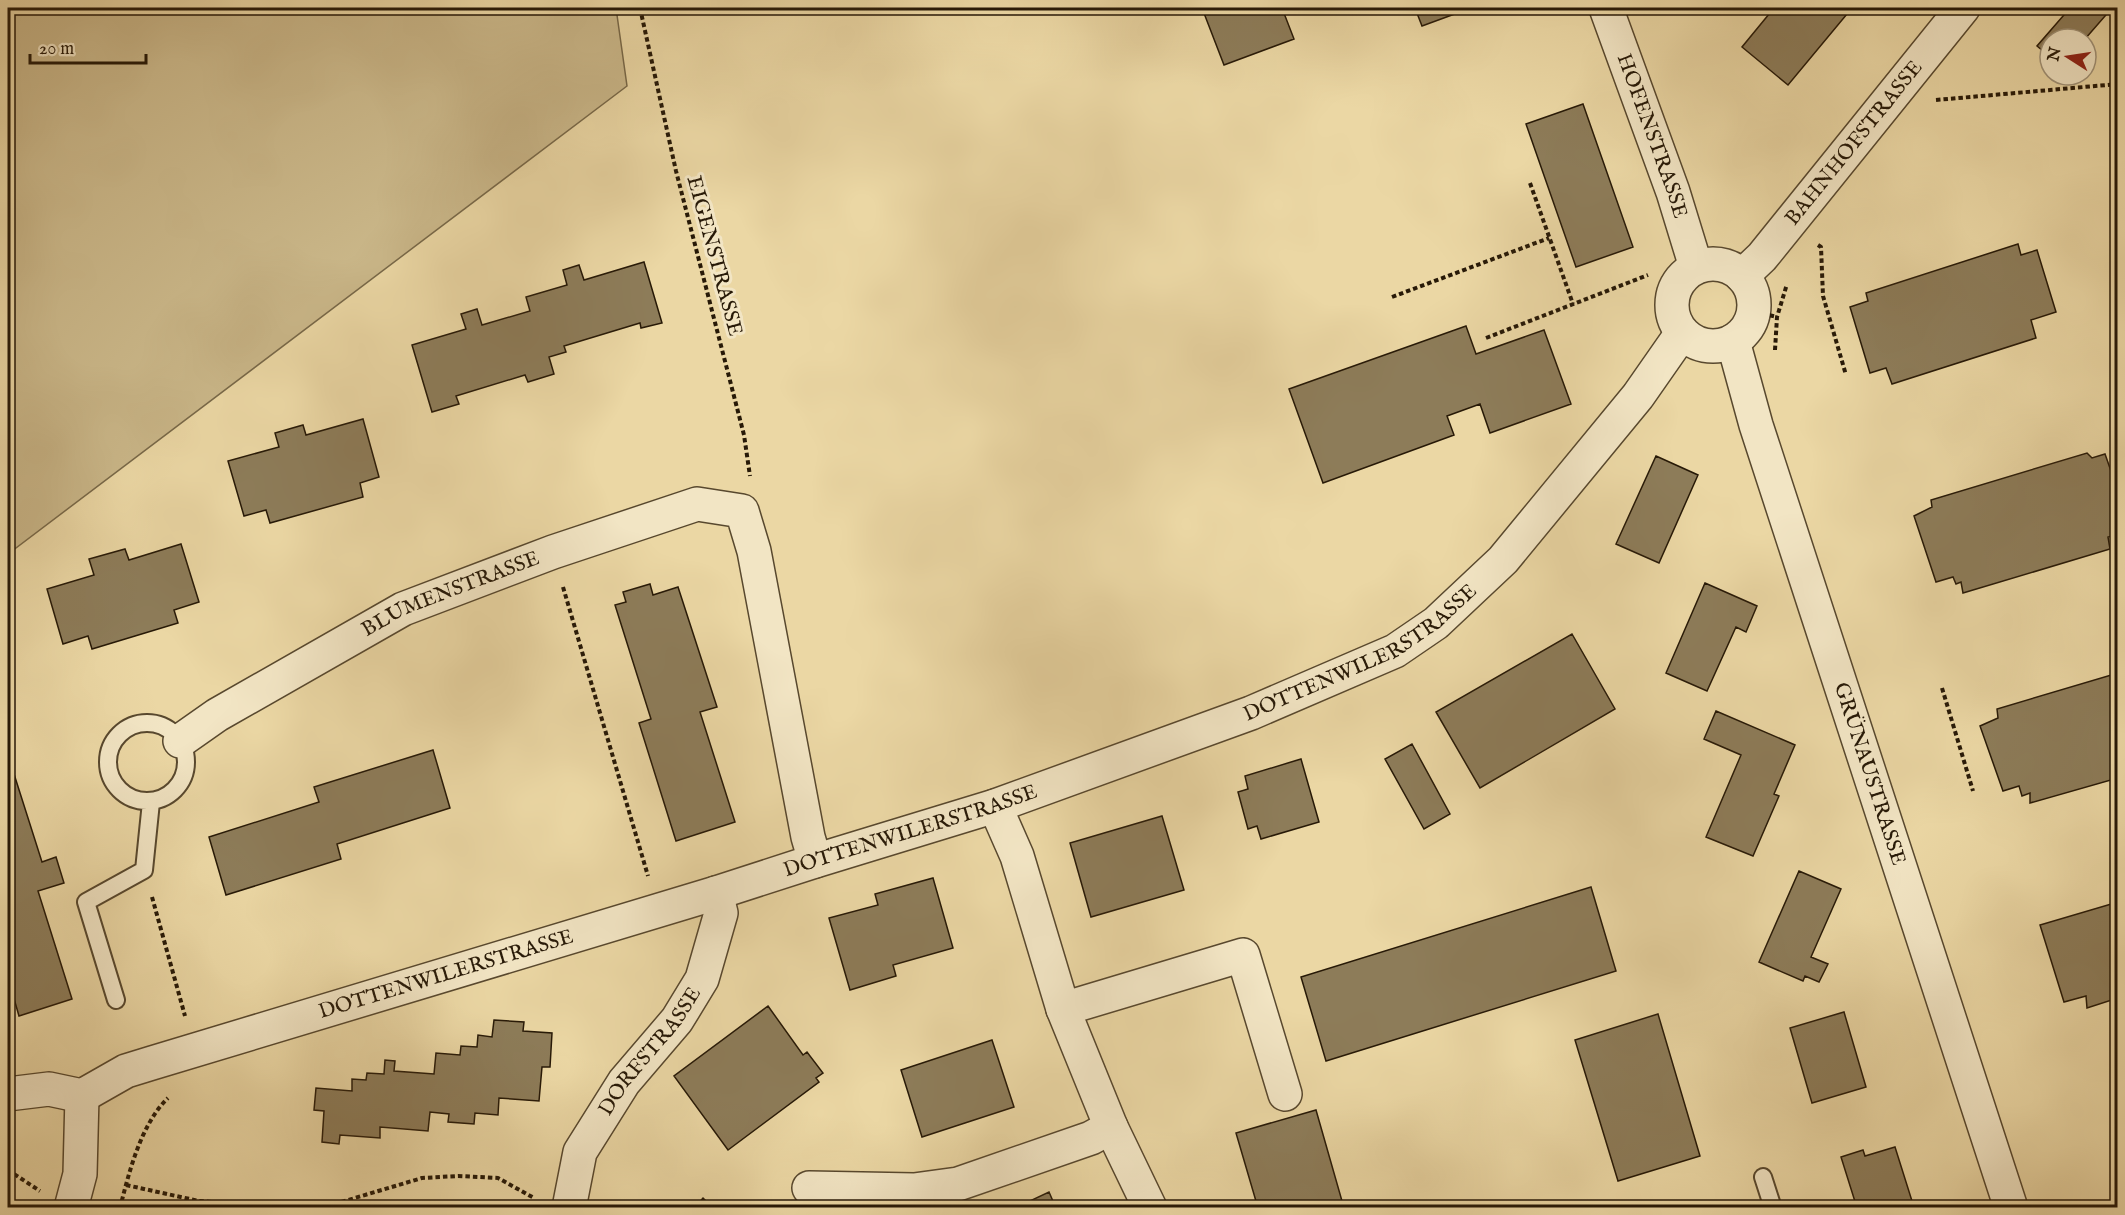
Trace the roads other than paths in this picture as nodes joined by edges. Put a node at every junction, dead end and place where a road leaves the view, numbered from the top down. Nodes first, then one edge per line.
1 (1606, 8) edge
2 (1963, 8) edge
3 (1696, 267) junction
4 (1742, 276) junction
5 (1682, 333) junction
6 (1733, 341) junction
7 (180, 741) junction
8 (151, 802) junction
9 (995, 806) junction
10 (815, 861) junction
11 (716, 893) junction
12 (116, 1000) dead end
13 (1064, 1009) junction
14 (8, 1094) edge
15 (1285, 1094) dead end
16 (82, 1096) junction
17 (1111, 1127) junction
18 (1763, 1177) dead end
19 (809, 1188) dead end
20 (554, 1204) edge
21 (71, 1208) edge
22 (1150, 1208) edge
23 (1773, 1208) edge
24 (2010, 1208) edge

1 - 3 street, HOFENSTRASSE
2 - 4 street, BAHNHOFSTRASSE
3 - 4 street
3 - 5 street
4 - 6 street
5 - 6 street
5 - 9 street, DOTTENWILERSTRASSE
6 - 24 street, GRÜNAUSTRASSE
7 - 8 lane
7 - 8 lane
7 - 10 street, BLUMENSTRASSE
8 - 12 lane
9 - 10 street, DOTTENWILERSTRASSE
9 - 13 street
10 - 11 street, DOTTENWILERSTRASSE
11 - 16 street, DOTTENWILERSTRASSE
11 - 20 street, DORFSTRASSE
13 - 15 street
13 - 17 street
14 - 16 street
16 - 21 street
17 - 19 street
17 - 22 street
18 - 23 lane

